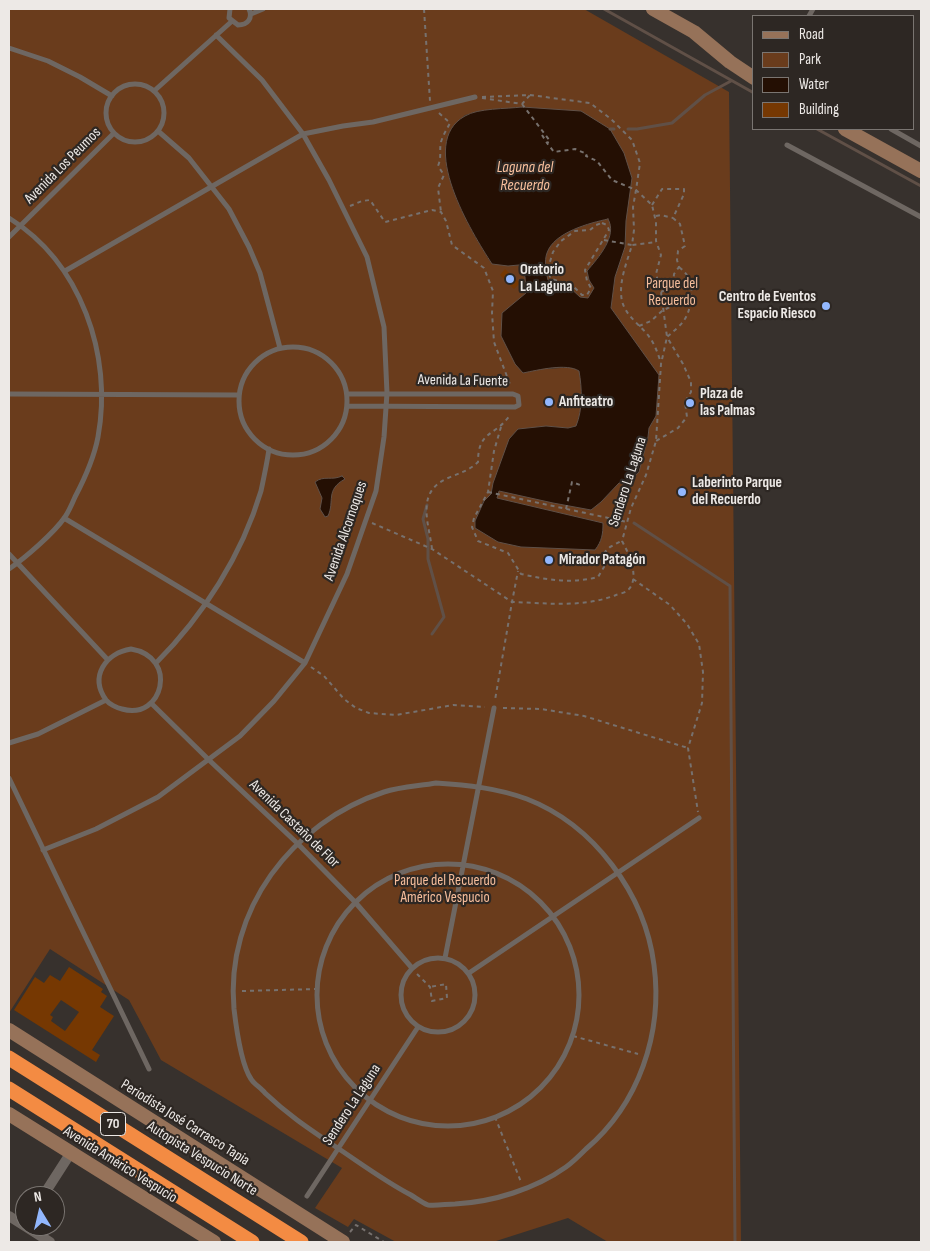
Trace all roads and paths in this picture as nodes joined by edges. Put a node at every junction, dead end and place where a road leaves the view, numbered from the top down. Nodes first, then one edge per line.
1 (230, 9) edge
2 (263, 9) edge
3 (424, 9) edge
4 (653, 9) edge
5 (250, 12) edge
6 (231, 22) junction
7 (216, 35) junction
8 (9, 48) edge
9 (752, 77) edge
10 (154, 91) junction
11 (530, 95) junction
12 (112, 96) junction
13 (475, 97) junction
14 (522, 104) junction
15 (430, 108) junction
16 (847, 130) edge
17 (893, 130) edge
18 (158, 131) junction
19 (114, 133) junction
20 (303, 134) junction
21 (542, 135) dead end
22 (547, 142) junction
23 (787, 145) dead end
24 (921, 146) edge
25 (921, 171) edge
26 (213, 187) junction
27 (636, 190) junction
28 (652, 205) junction
29 (343, 208) junction
30 (441, 212) junction
31 (654, 216) junction
32 (921, 217) edge
33 (9, 218) edge
34 (673, 218) junction
35 (21, 225) junction
36 (9, 237) edge
37 (604, 240) junction
38 (656, 242) junction
39 (632, 245) junction
40 (679, 267) junction
41 (65, 271) junction
42 (661, 292) junction
43 (691, 297) junction
44 (662, 311) junction
45 (639, 326) junction
46 (667, 336) junction
47 (280, 348) junction
48 (661, 364) junction
49 (387, 393) junction
50 (9, 394) edge
51 (348, 394) junction
52 (513, 394) junction
53 (239, 395) junction
54 (103, 396) junction
55 (349, 406) junction
56 (386, 406) junction
57 (515, 407) junction
58 (501, 427) junction
59 (656, 441) junction
60 (270, 450) junction
61 (580, 485) dead end
62 (488, 492) junction
63 (566, 509) junction
64 (64, 518) junction
65 (366, 521) junction
66 (626, 522) junction
67 (622, 541) junction
68 (432, 549) junction
69 (9, 554) edge
70 (18, 563) junction
71 (9, 569) edge
72 (518, 571) junction
73 (633, 579) junction
74 (512, 602) junction
75 (206, 604) junction
76 (107, 659) junction
77 (156, 663) junction
78 (305, 663) junction
79 (106, 700) junction
80 (151, 703) junction
81 (494, 708) junction
82 (9, 743) edge
83 (688, 748) junction
84 (209, 760) junction
85 (9, 778) edge
86 (479, 786) junction
87 (699, 818) joint
88 (297, 842) junction
89 (43, 850) junction
90 (464, 864) junction
91 (618, 873) junction
92 (356, 902) junction
93 (554, 916) junction
94 (445, 958) junction
95 (412, 968) junction
96 (469, 973) junction
97 (430, 986) junction
98 (316, 989) junction
99 (232, 992) junction
100 (418, 1027) junction
101 (9, 1030) edge
102 (573, 1036) junction
103 (647, 1056) junction
104 (9, 1058) edge
105 (150, 1069) dead end
106 (9, 1088) edge
107 (368, 1104) junction
108 (9, 1114) edge
109 (495, 1117) junction
110 (338, 1149) junction
111 (70, 1154) junction
112 (49, 1186) edge
113 (524, 1190) junction
114 (307, 1196) dead end
115 (356, 1225) dead end
116 (214, 1242) edge
117 (252, 1242) edge
118 (301, 1242) edge
119 (343, 1242) edge
120 (384, 1242) edge

1 - 6 lane
2 - 5 lane
3 - 15 path
4 - 9 main road
5 - 6 lane
6 - 7 lane
7 - 10 lane
7 - 20 lane, Avenida Alcornoques
8 - 12 lane
10 - 12 lane
10 - 18 lane
11 - 13 path
11 - 14 path
11 - 27 path
12 - 19 lane
13 - 14 path
13 - 15 lane
14 - 22 path
15 - 20 lane
15 - 30 path
16 - 25 main road
17 - 24 lane
18 - 19 lane
18 - 26 lane
19 - 35 lane, Avenida Los Peumos
20 - 26 lane
20 - 29 lane, Avenida Alcornoques
21 - 22 path
22 - 27 path
23 - 32 lane
26 - 41 lane
26 - 47 lane
27 - 28 path
27 - 39 path
28 - 31 path, Sendero La Laguna
28 - 34 path
29 - 30 path
29 - 49 lane, Avenida Alcornoques
30 - 52 path
31 - 34 path
31 - 38 path, Sendero La Laguna
33 - 35 lane
34 - 40 path
35 - 36 lane, Avenida Los Peumos
35 - 41 lane
37 - 37 path
37 - 39 path
38 - 39 path
38 - 42 path, Sendero La Laguna
39 - 45 path
40 - 42 path
40 - 43 path
41 - 54 lane
42 - 44 path, Sendero La Laguna
43 - 44 path
43 - 46 path
44 - 45 path
44 - 46 path, Sendero La Laguna
45 - 48 path
46 - 48 path, Sendero La Laguna
46 - 59 path
47 - 51 lane
47 - 53 lane
48 - 59 path, Sendero La Laguna
49 - 51 lane, Avenida La Fuente
49 - 52 lane, Avenida La Fuente
49 - 56 lane, Avenida Alcornoques
50 - 54 lane
51 - 55 lane
52 - 57 lane, Avenida La Fuente
53 - 54 lane
53 - 60 lane
54 - 64 lane
55 - 56 lane, Avenida La Fuente
55 - 60 lane
56 - 57 lane, Avenida La Fuente
56 - 65 lane, Avenida Alcornoques
57 - 58 path
58 - 62 path
58 - 68 path
59 - 66 path, Sendero La Laguna
60 - 75 lane
61 - 63 path
62 - 63 path
62 - 72 path
63 - 66 path
64 - 70 lane
64 - 75 lane
65 - 68 path
65 - 78 lane, Avenida Alcornoques
66 - 67 path, Sendero La Laguna
67 - 72 path
67 - 73 path, Sendero La Laguna
68 - 74 path
69 - 70 lane
70 - 71 lane
70 - 76 lane
72 - 74 path
73 - 74 path
73 - 83 path
74 - 81 path
75 - 77 lane
75 - 78 lane
76 - 77 lane
76 - 79 lane
77 - 80 lane
78 - 81 path
78 - 84 lane, Avenida Alcornoques
79 - 80 lane
79 - 82 lane
80 - 84 lane, Avenida Castaño de Flor
81 - 83 path
81 - 86 lane
83 - 87 path
84 - 88 lane, Avenida Castaño de Flor
84 - 89 lane, Avenida Alcornoques
85 - 89 lane
86 - 88 lane
86 - 90 lane
86 - 91 lane
87 - 91 lane
88 - 92 lane, Avenida Castaño de Flor
88 - 99 lane
89 - 105 lane
90 - 92 lane
90 - 93 lane
90 - 94 lane
91 - 93 lane
91 - 103 lane
92 - 95 lane, Avenida Castaño de Flor
92 - 98 lane
93 - 96 lane
93 - 102 lane
94 - 95 lane
94 - 96 lane
95 - 97 path
95 - 100 lane
96 - 100 lane
97 - 97 path
98 - 99 path
98 - 107 lane
99 - 110 lane
100 - 107 lane, Sendero La Laguna
101 - 119 main road, Periodista José Carrasco Tapia
102 - 103 path
102 - 109 lane
103 - 113 lane
104 - 118 highway, Autopista Vespucio Norte / 70
106 - 117 highway, 70
107 - 109 lane
107 - 110 lane, Sendero La Laguna
108 - 111 main road, Avenida Américo Vespucio
109 - 113 path
110 - 113 lane
110 - 114 lane, Sendero La Laguna
111 - 112 street
111 - 116 main road, Avenida Américo Vespucio
115 - 120 path

